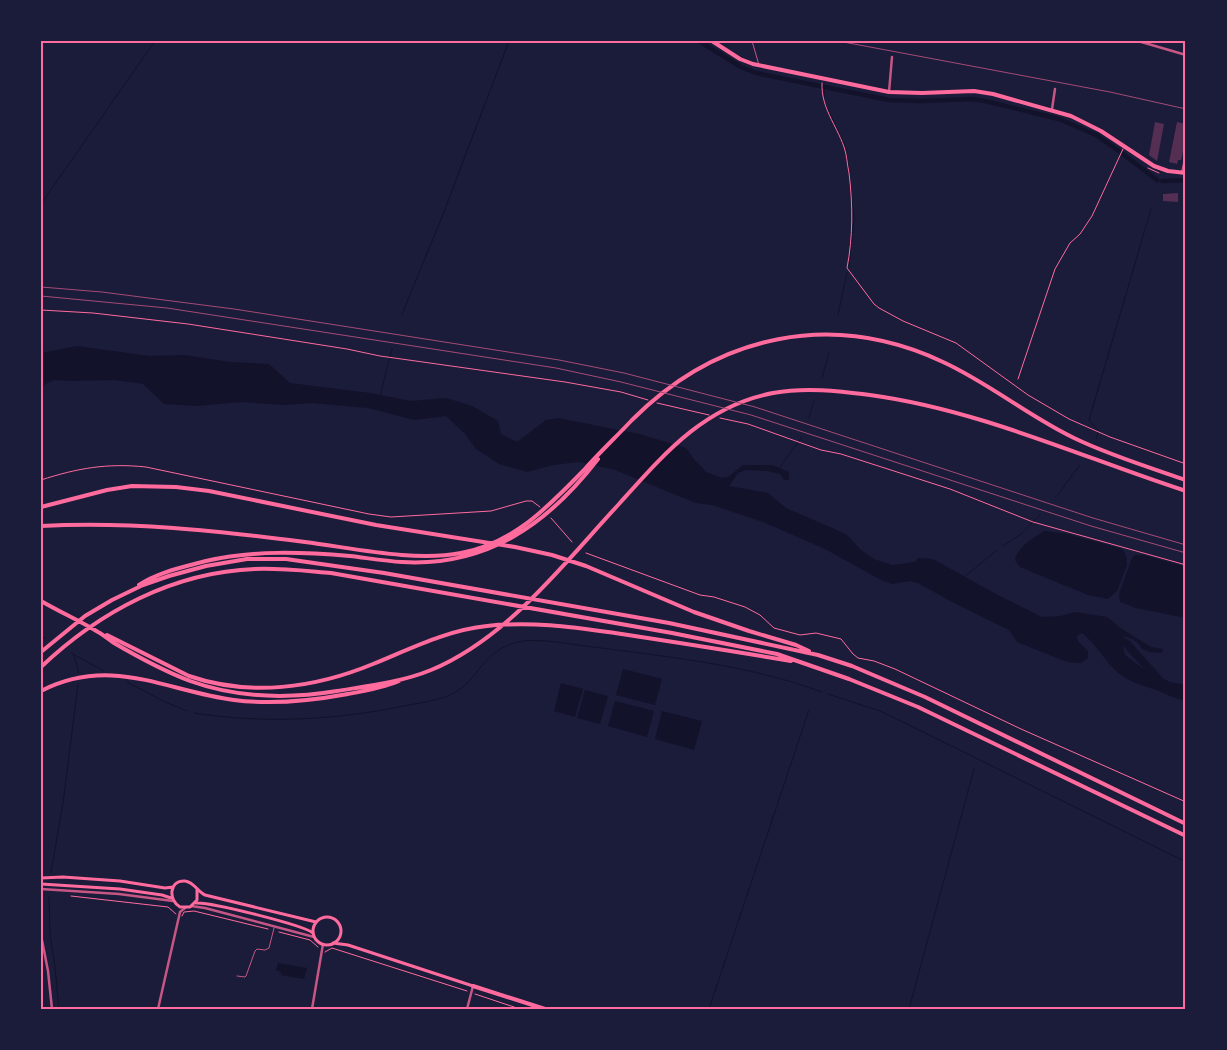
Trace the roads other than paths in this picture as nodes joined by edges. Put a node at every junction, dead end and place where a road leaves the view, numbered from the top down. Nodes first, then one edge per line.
1 (712, 41) edge
2 (752, 41) edge
3 (1138, 41) edge
4 (1186, 55) edge
5 (892, 57) dead end
6 (759, 65) junction
7 (1055, 88) dead end
8 (889, 92) junction
9 (1052, 109) junction
10 (1186, 155) edge
11 (1184, 173) edge
12 (1186, 480) edge
13 (1186, 491) edge
14 (41, 507) edge
15 (41, 526) edge
16 (464, 555) junction
17 (130, 590) junction
18 (41, 601) edge
19 (100, 632) junction
20 (42, 652) edge
21 (818, 655) junction
22 (802, 662) junction
23 (41, 667) edge
24 (406, 679) junction
25 (41, 691) edge
26 (1186, 824) edge
27 (1186, 836) edge
28 (41, 878) edge
29 (41, 884) edge
30 (174, 887) junction
31 (41, 889) edge
32 (197, 889) junction
33 (172, 900) junction
34 (195, 903) junction
35 (178, 906) junction
36 (191, 906) junction
37 (185, 908) junction
38 (180, 914) junction
39 (316, 922) junction
40 (274, 928) junction
41 (41, 935) edge
42 (314, 935) junction
43 (340, 935) junction
44 (333, 943) junction
45 (323, 944) junction
46 (348, 945) junction
47 (237, 976) dead end
48 (473, 986) junction
49 (52, 1009) edge
50 (158, 1009) edge
51 (312, 1009) edge
52 (467, 1009) edge
53 (544, 1009) edge

1 - 6 main road
2 - 6 lane
3 - 4 street
5 - 8 street
6 - 8 main road
7 - 9 street
8 - 9 main road
9 - 11 main road
10 - 11 street
12 - 16 main road
13 - 24 main road
14 - 21 main road
15 - 16 main road
16 - 17 main road
17 - 20 main road
17 - 21 main road
18 - 19 main road
19 - 22 main road
19 - 24 main road
21 - 26 main road
22 - 23 main road
22 - 27 main road
24 - 25 main road
28 - 30 main road
29 - 33 main road
30 - 32 main road
30 - 33 main road
31 - 33 street
32 - 34 main road
32 - 39 main road
33 - 35 main road
34 - 36 main road
34 - 42 main road
35 - 37 main road
35 - 38 street
36 - 37 main road
36 - 40 street
37 - 38 street
38 - 50 street
39 - 42 main road
39 - 43 main road
40 - 42 street
40 - 47 lane
41 - 49 street
42 - 45 main road
43 - 44 main road
43 - 46 main road
44 - 45 main road
44 - 46 main road
45 - 51 street
46 - 48 main road
48 - 52 street
48 - 53 main road

